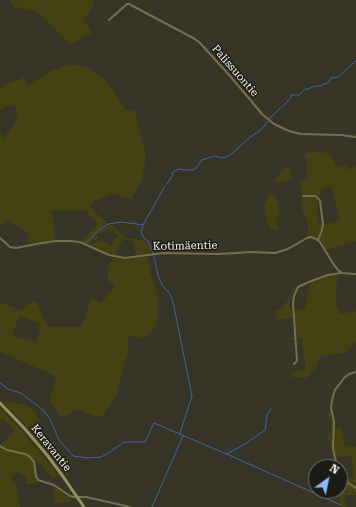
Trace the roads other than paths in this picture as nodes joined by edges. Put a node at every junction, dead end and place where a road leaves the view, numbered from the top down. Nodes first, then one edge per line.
1 (110, 20) dead end
2 (356, 137) edge
3 (303, 196) dead end
4 (0, 238) edge
5 (318, 240) junction
6 (342, 273) junction
7 (356, 274) edge
8 (294, 364) dead end
9 (356, 372) edge
10 (0, 403) edge
11 (0, 446) edge
12 (335, 459) edge
13 (77, 497) junction
14 (84, 507) edge
15 (130, 507) edge

1 - 2 street, Palissuontie
3 - 5 street
4 - 5 street, Kotimäentie
5 - 6 street
6 - 7 street
6 - 8 street
9 - 12 street
10 - 13 main road, Keravantie
11 - 13 street
13 - 14 main road, Keravantie
13 - 15 street

